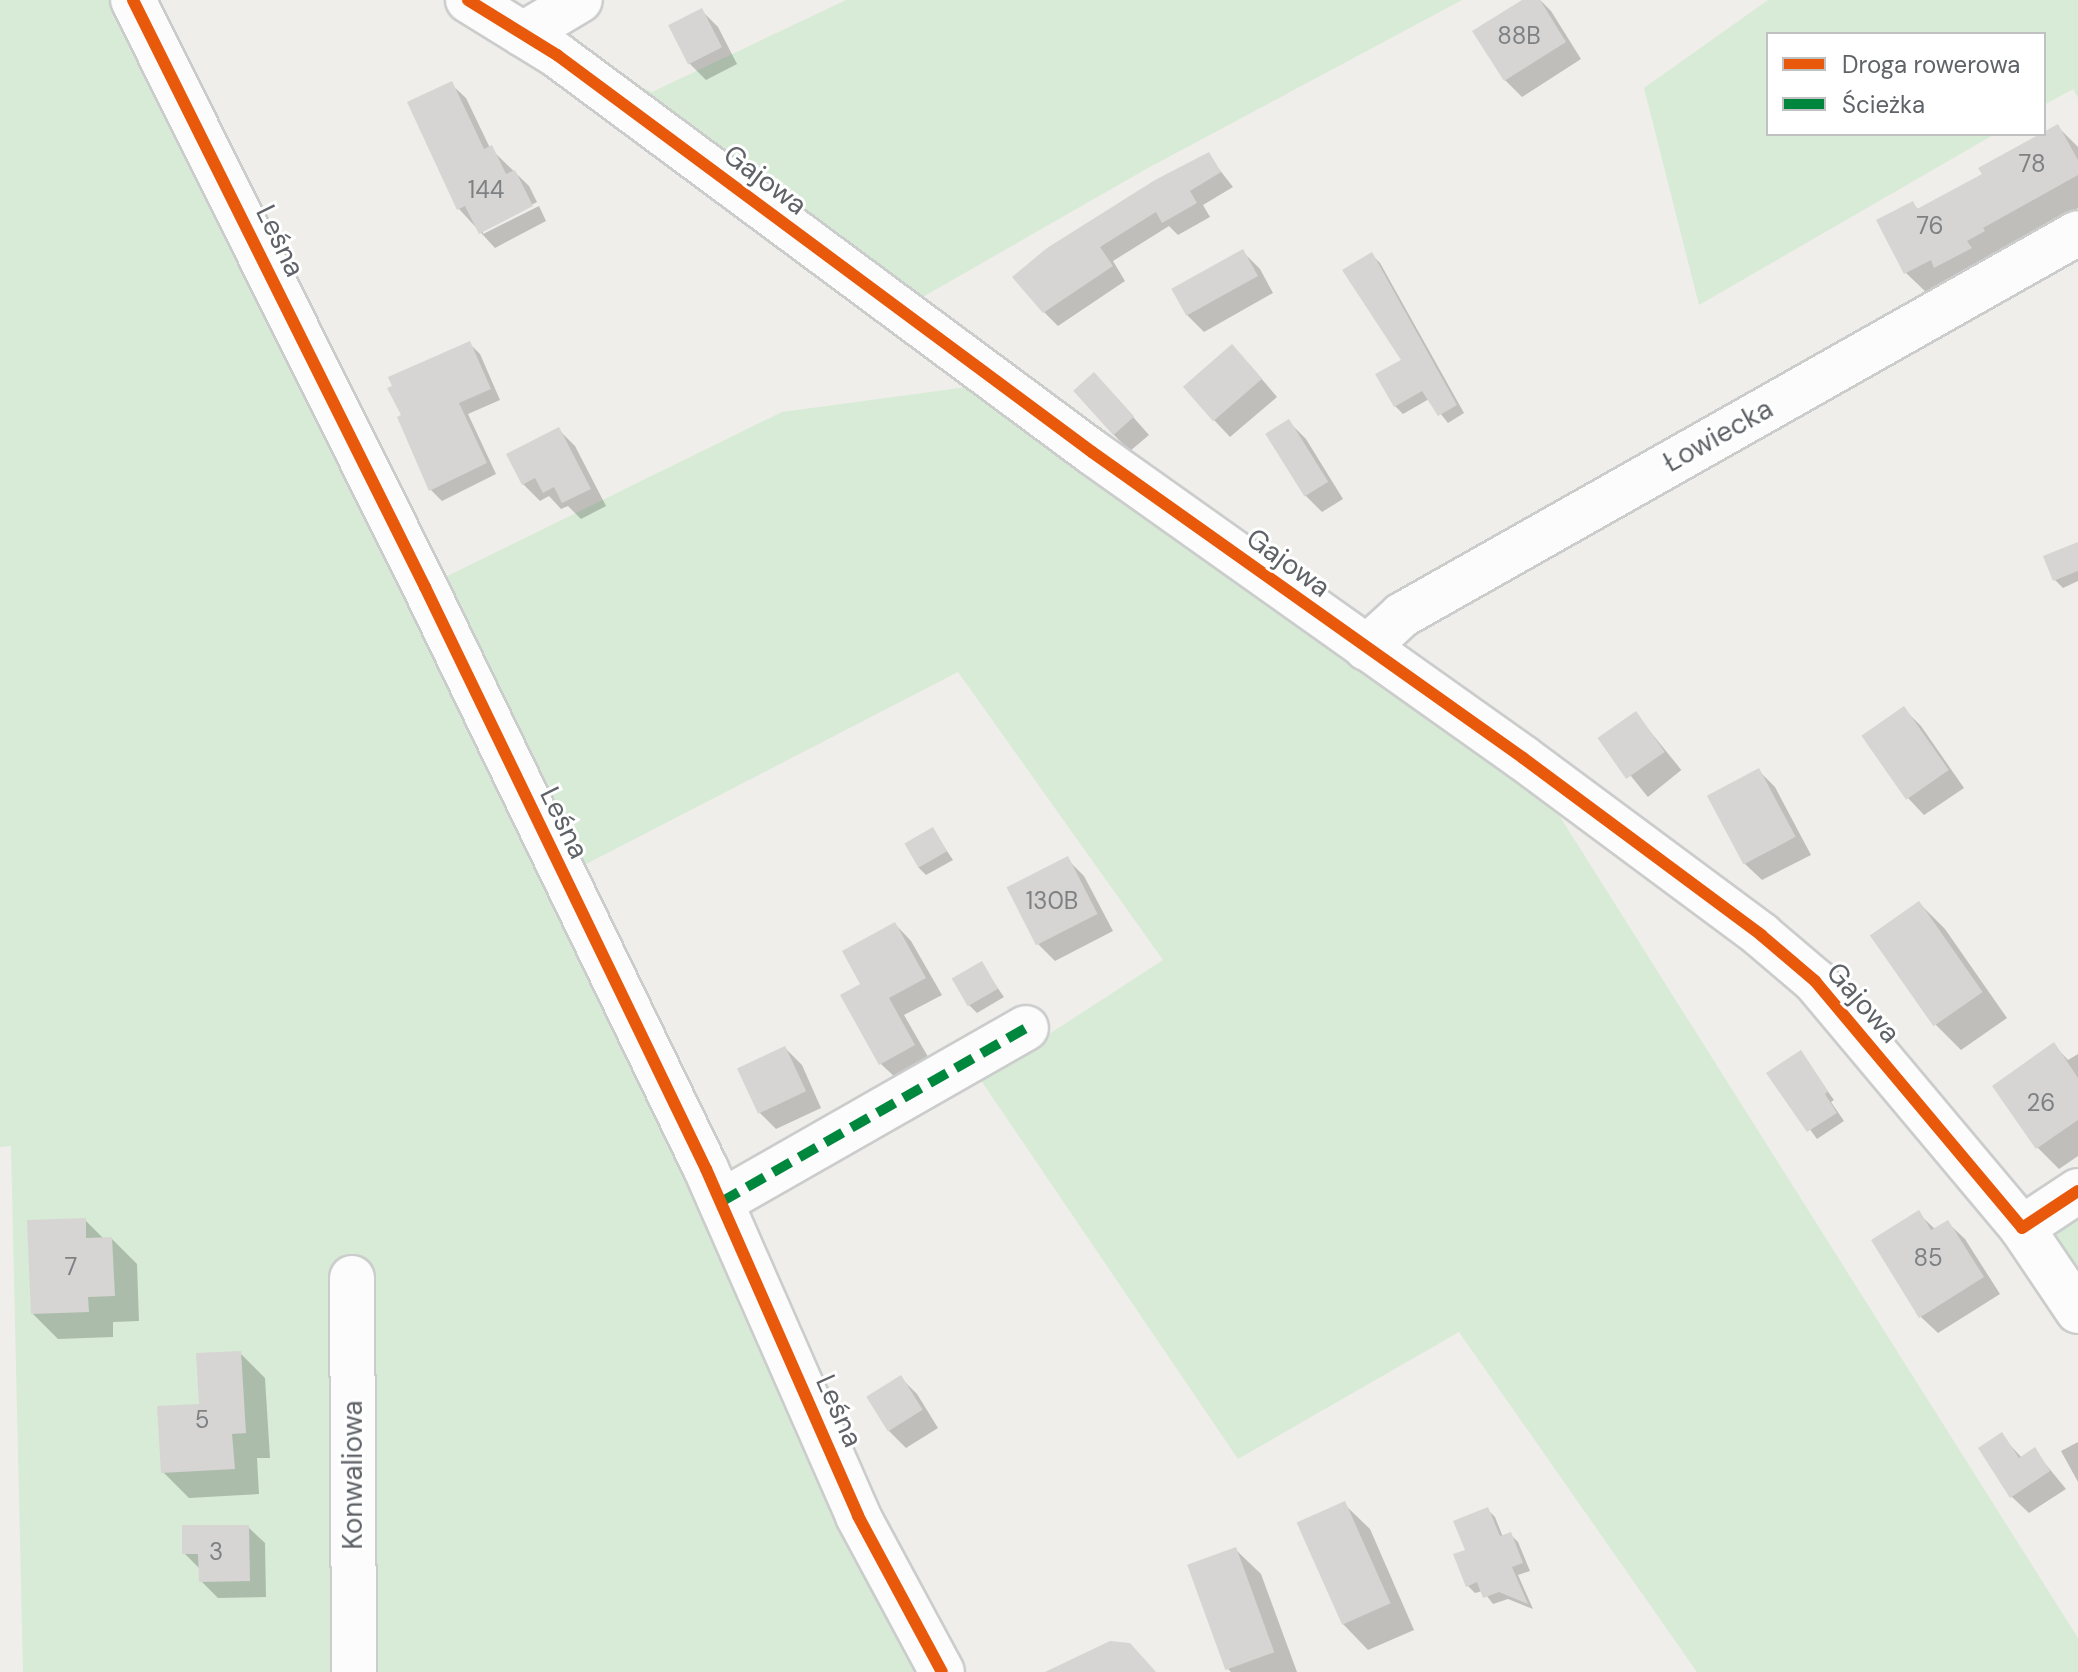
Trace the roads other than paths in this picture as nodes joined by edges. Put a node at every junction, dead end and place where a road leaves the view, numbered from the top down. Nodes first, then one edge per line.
1 (133, 0) edge
2 (468, 0) edge
3 (580, 0) edge
4 (523, 34) junction
5 (2078, 233) edge
6 (1366, 648) junction
7 (1026, 1028) dead end
8 (2078, 1191) edge
9 (721, 1202) junction
10 (2022, 1228) junction
11 (352, 1278) dead end
12 (2078, 1311) edge
13 (354, 1672) edge
14 (942, 1672) edge

1 - 9 street, Leśna
2 - 4 street, Gajowa
3 - 4 street
4 - 6 street, Gajowa
5 - 6 street, Łowiecka
6 - 10 street, Gajowa
7 - 9 street
8 - 10 street
9 - 14 street, Leśna
10 - 12 street, Gajowa
11 - 13 street, Konwaliowa

